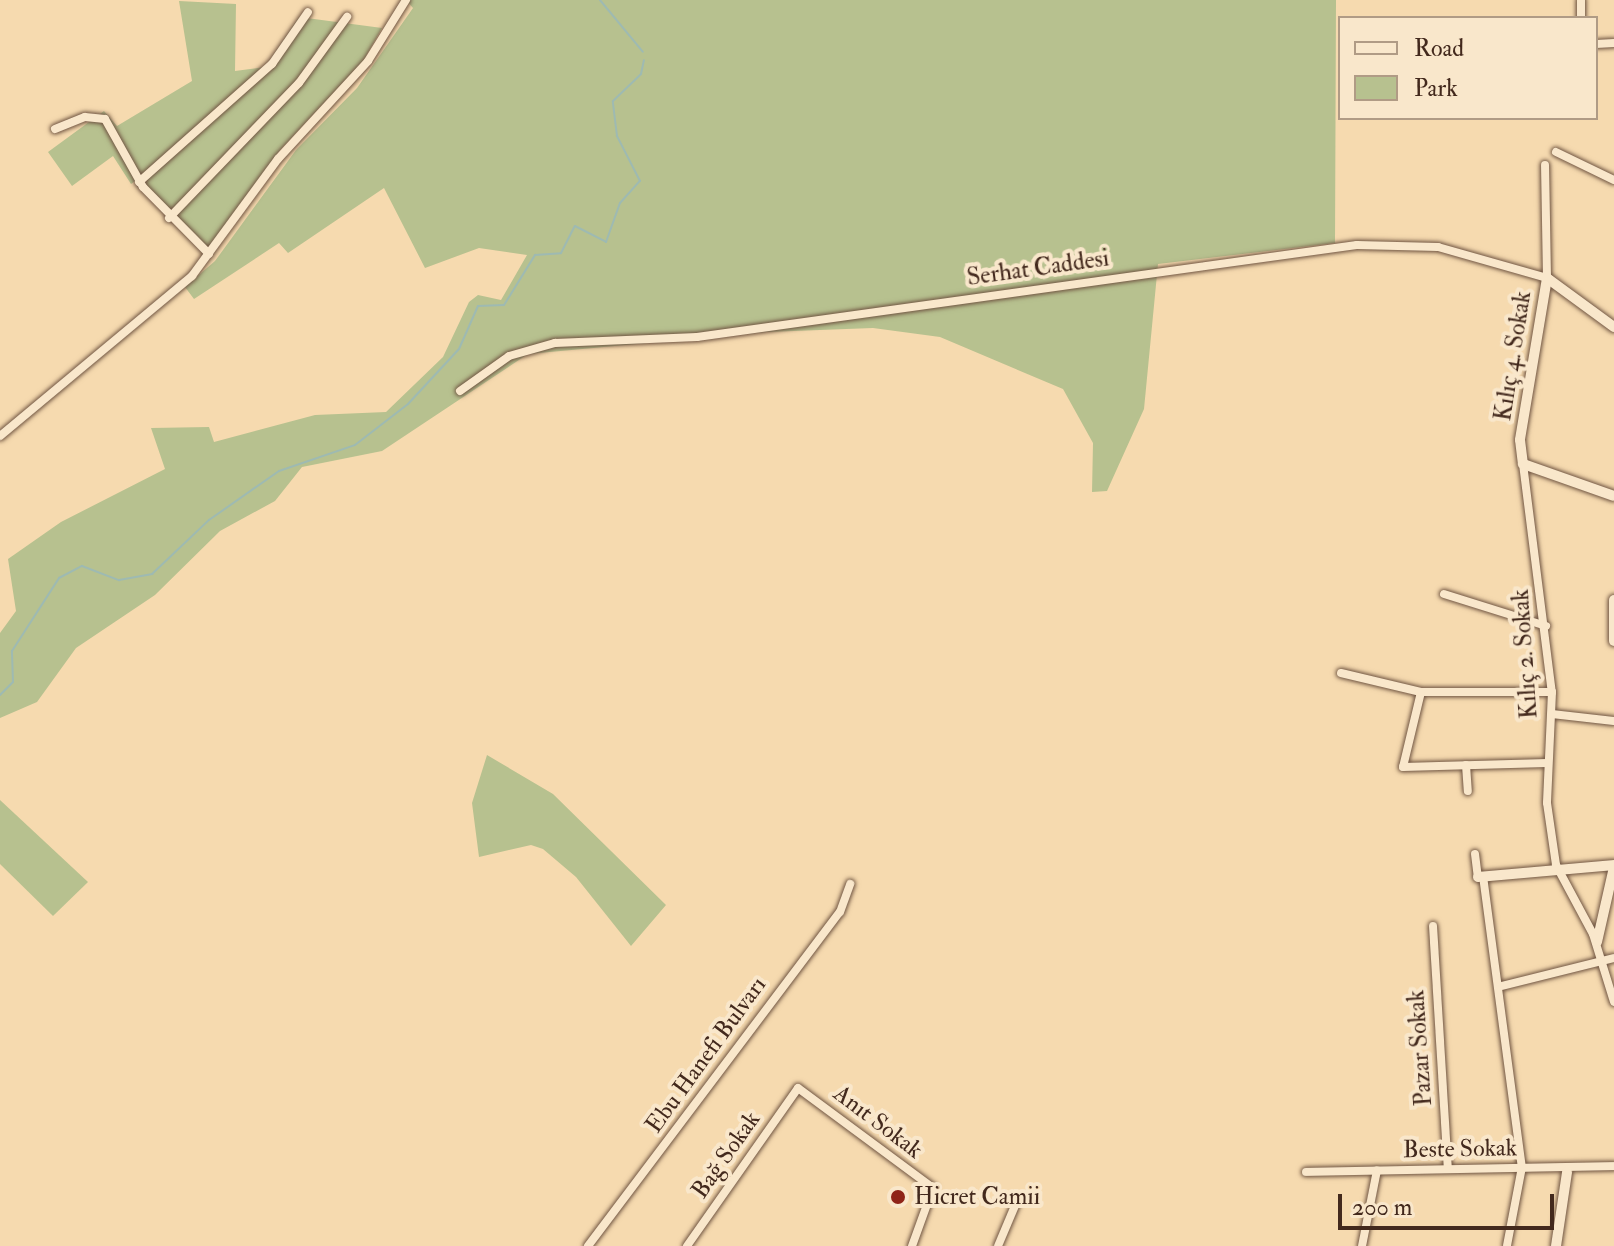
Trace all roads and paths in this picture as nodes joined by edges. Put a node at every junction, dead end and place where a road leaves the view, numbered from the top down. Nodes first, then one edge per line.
1 (406, 0) edge
2 (308, 12) dead end
3 (347, 17) dead end
4 (55, 129) dead end
5 (1556, 152) dead end
6 (1545, 165) dead end
7 (1614, 180) edge
8 (139, 182) junction
9 (169, 218) junction
10 (209, 254) junction
11 (1547, 278) junction
12 (1614, 327) edge
13 (460, 391) dead end
14 (0, 436) edge
15 (1520, 440) joint
16 (1523, 464) junction
17 (1613, 495) edge
18 (1444, 594) dead end
19 (1614, 600) edge
20 (1546, 626) junction
21 (1614, 641) edge
22 (1341, 673) dead end
23 (1421, 692) junction
24 (1552, 692) junction
25 (1552, 714) junction
26 (1614, 721) edge
27 (1547, 763) junction
28 (1466, 765) junction
29 (1468, 791) dead end
30 (1475, 854) dead end
31 (1556, 865) junction
32 (1614, 866) edge
33 (1480, 876) junction
34 (850, 884) dead end
35 (1433, 926) dead end
36 (1597, 942) junction
37 (1614, 958) edge
38 (1603, 960) junction
39 (1502, 986) junction
40 (1614, 1002) edge
41 (798, 1088) joint
42 (1614, 1166) edge
43 (1522, 1167) junction
44 (1448, 1168) junction
45 (1377, 1170) junction
46 (1306, 1172) dead end
47 (1567, 1172) junction
48 (1017, 1201) dead end
49 (588, 1246) edge
50 (687, 1246) edge
51 (912, 1246) edge
52 (998, 1246) edge
53 (1362, 1246) edge
54 (1507, 1246) edge
55 (1556, 1246) edge

1 - 10 street
2 - 8 street
3 - 9 street
4 - 8 street
5 - 7 street
6 - 11 street
8 - 9 street
9 - 10 street
10 - 14 street
11 - 12 street, Serhat Caddesi
11 - 13 street, Serhat Caddesi
11 - 15 street, Kılıç 4. Sokak
15 - 16 street, Kılıç 2. Sokak
16 - 17 street
16 - 20 street, Kılıç 2. Sokak
18 - 20 street
19 - 21 street
20 - 24 street, Kılıç 2. Sokak
22 - 23 street
23 - 24 street
23 - 28 street
24 - 25 street, Kılıç 2. Sokak
25 - 26 street
25 - 27 street, Kılıç 2. Sokak
27 - 28 street
27 - 31 street, Kılıç 2. Sokak
28 - 29 street
30 - 33 street
31 - 32 street
31 - 33 street
31 - 36 street
32 - 36 street
33 - 39 street
34 - 49 street, Ebu Hanefi Bulvarı
35 - 44 street, Pazar Sokak
36 - 38 street
37 - 38 street
38 - 39 street
38 - 40 street
39 - 43 street
41 - 50 street, Bağ Sokak
41 - 51 street, Anıt Sokak
42 - 47 street, Beste Sokak
43 - 44 street, Beste Sokak
43 - 47 street, Beste Sokak
43 - 54 street
44 - 45 street, Beste Sokak
45 - 46 street, Beste Sokak
45 - 53 street
47 - 55 street
48 - 52 street

